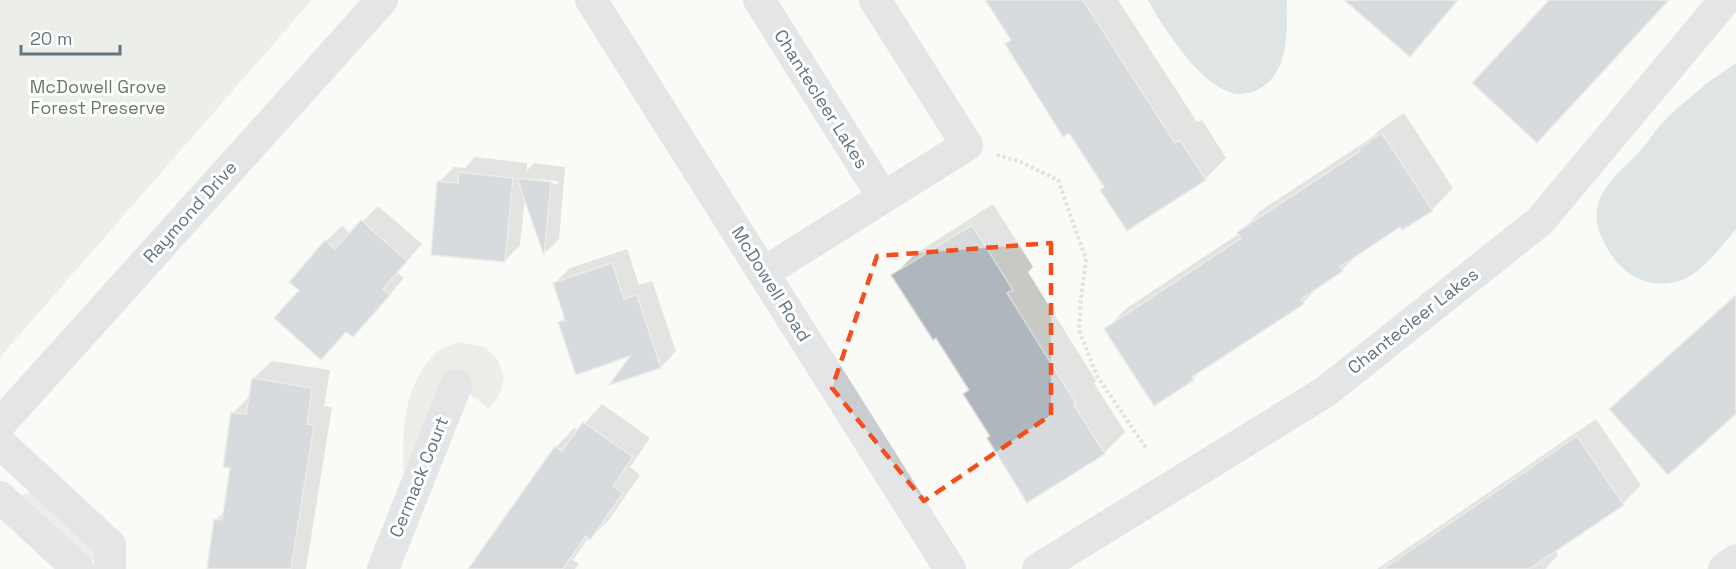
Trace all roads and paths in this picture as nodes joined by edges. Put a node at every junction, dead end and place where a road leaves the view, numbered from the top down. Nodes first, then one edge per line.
1 (382, 0) edge
2 (591, 0) edge
3 (759, 0) edge
4 (876, 0) edge
5 (1725, 0) edge
6 (967, 145) junction
7 (883, 197) junction
8 (763, 273) junction
9 (456, 385) dead end
10 (0, 424) edge
11 (0, 443) edge
12 (1146, 448) dead end
13 (0, 497) edge
14 (1736, 560) edge
15 (78, 569) edge
16 (110, 569) edge
17 (383, 569) edge
18 (950, 569) edge
19 (1038, 569) edge
20 (1724, 569) edge

1 - 10 street, Raymond Drive
2 - 8 street, McDowell Road
3 - 7 street, Chantecleer Lakes
4 - 6 street
5 - 19 street, Chantecleer Lakes
6 - 7 street
6 - 12 path
7 - 8 street
8 - 18 street, McDowell Road
9 - 17 street, Cermack Court
11 - 16 street
13 - 15 street
14 - 20 street

